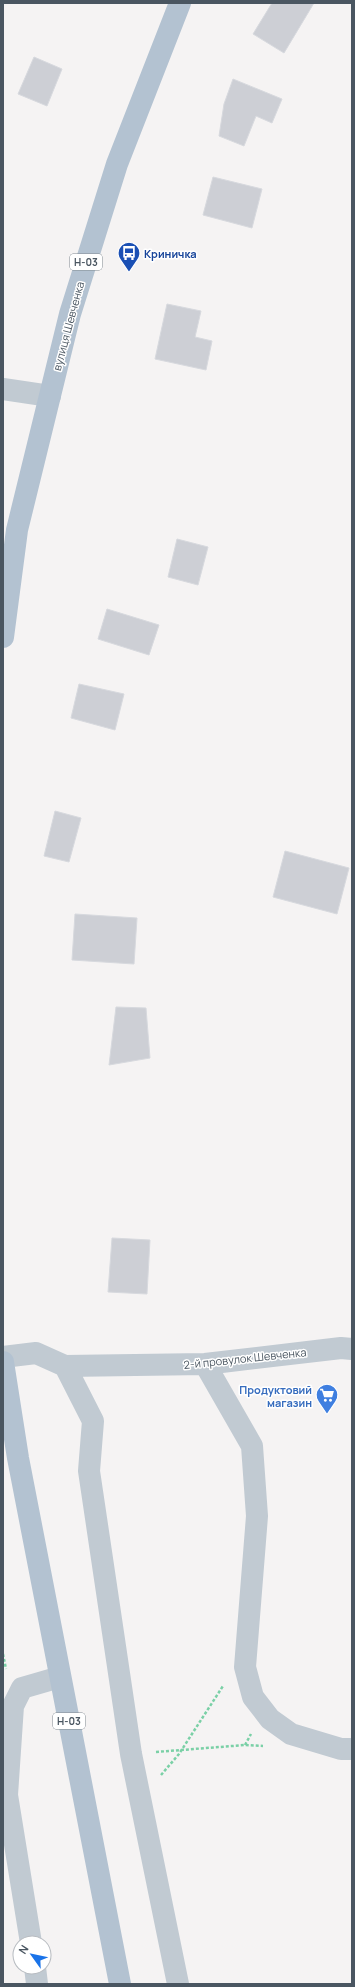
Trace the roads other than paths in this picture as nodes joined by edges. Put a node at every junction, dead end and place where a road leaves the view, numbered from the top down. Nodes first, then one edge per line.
1 (180, 3) edge
2 (3, 389) edge
3 (50, 396) junction
4 (3, 637) edge
5 (352, 1349) edge
6 (3, 1357) edge
7 (3, 1362) edge
8 (205, 1364) junction
9 (65, 1366) junction
10 (60, 1676) junction
11 (347, 1749) edge
12 (30, 1935) edge
13 (120, 1984) edge
14 (178, 1984) edge

1 - 3 main road, вулиця Шевченка / Н-03
2 - 3 street
3 - 4 main road, вулиця Шевченка / Н-03
5 - 8 street, 2-й провулок Шевченка
6 - 9 street
7 - 10 main road, Н-03
8 - 9 street, 2-й провулок Шевченка
8 - 11 street
9 - 14 street
10 - 12 street
10 - 13 main road, Н-03

